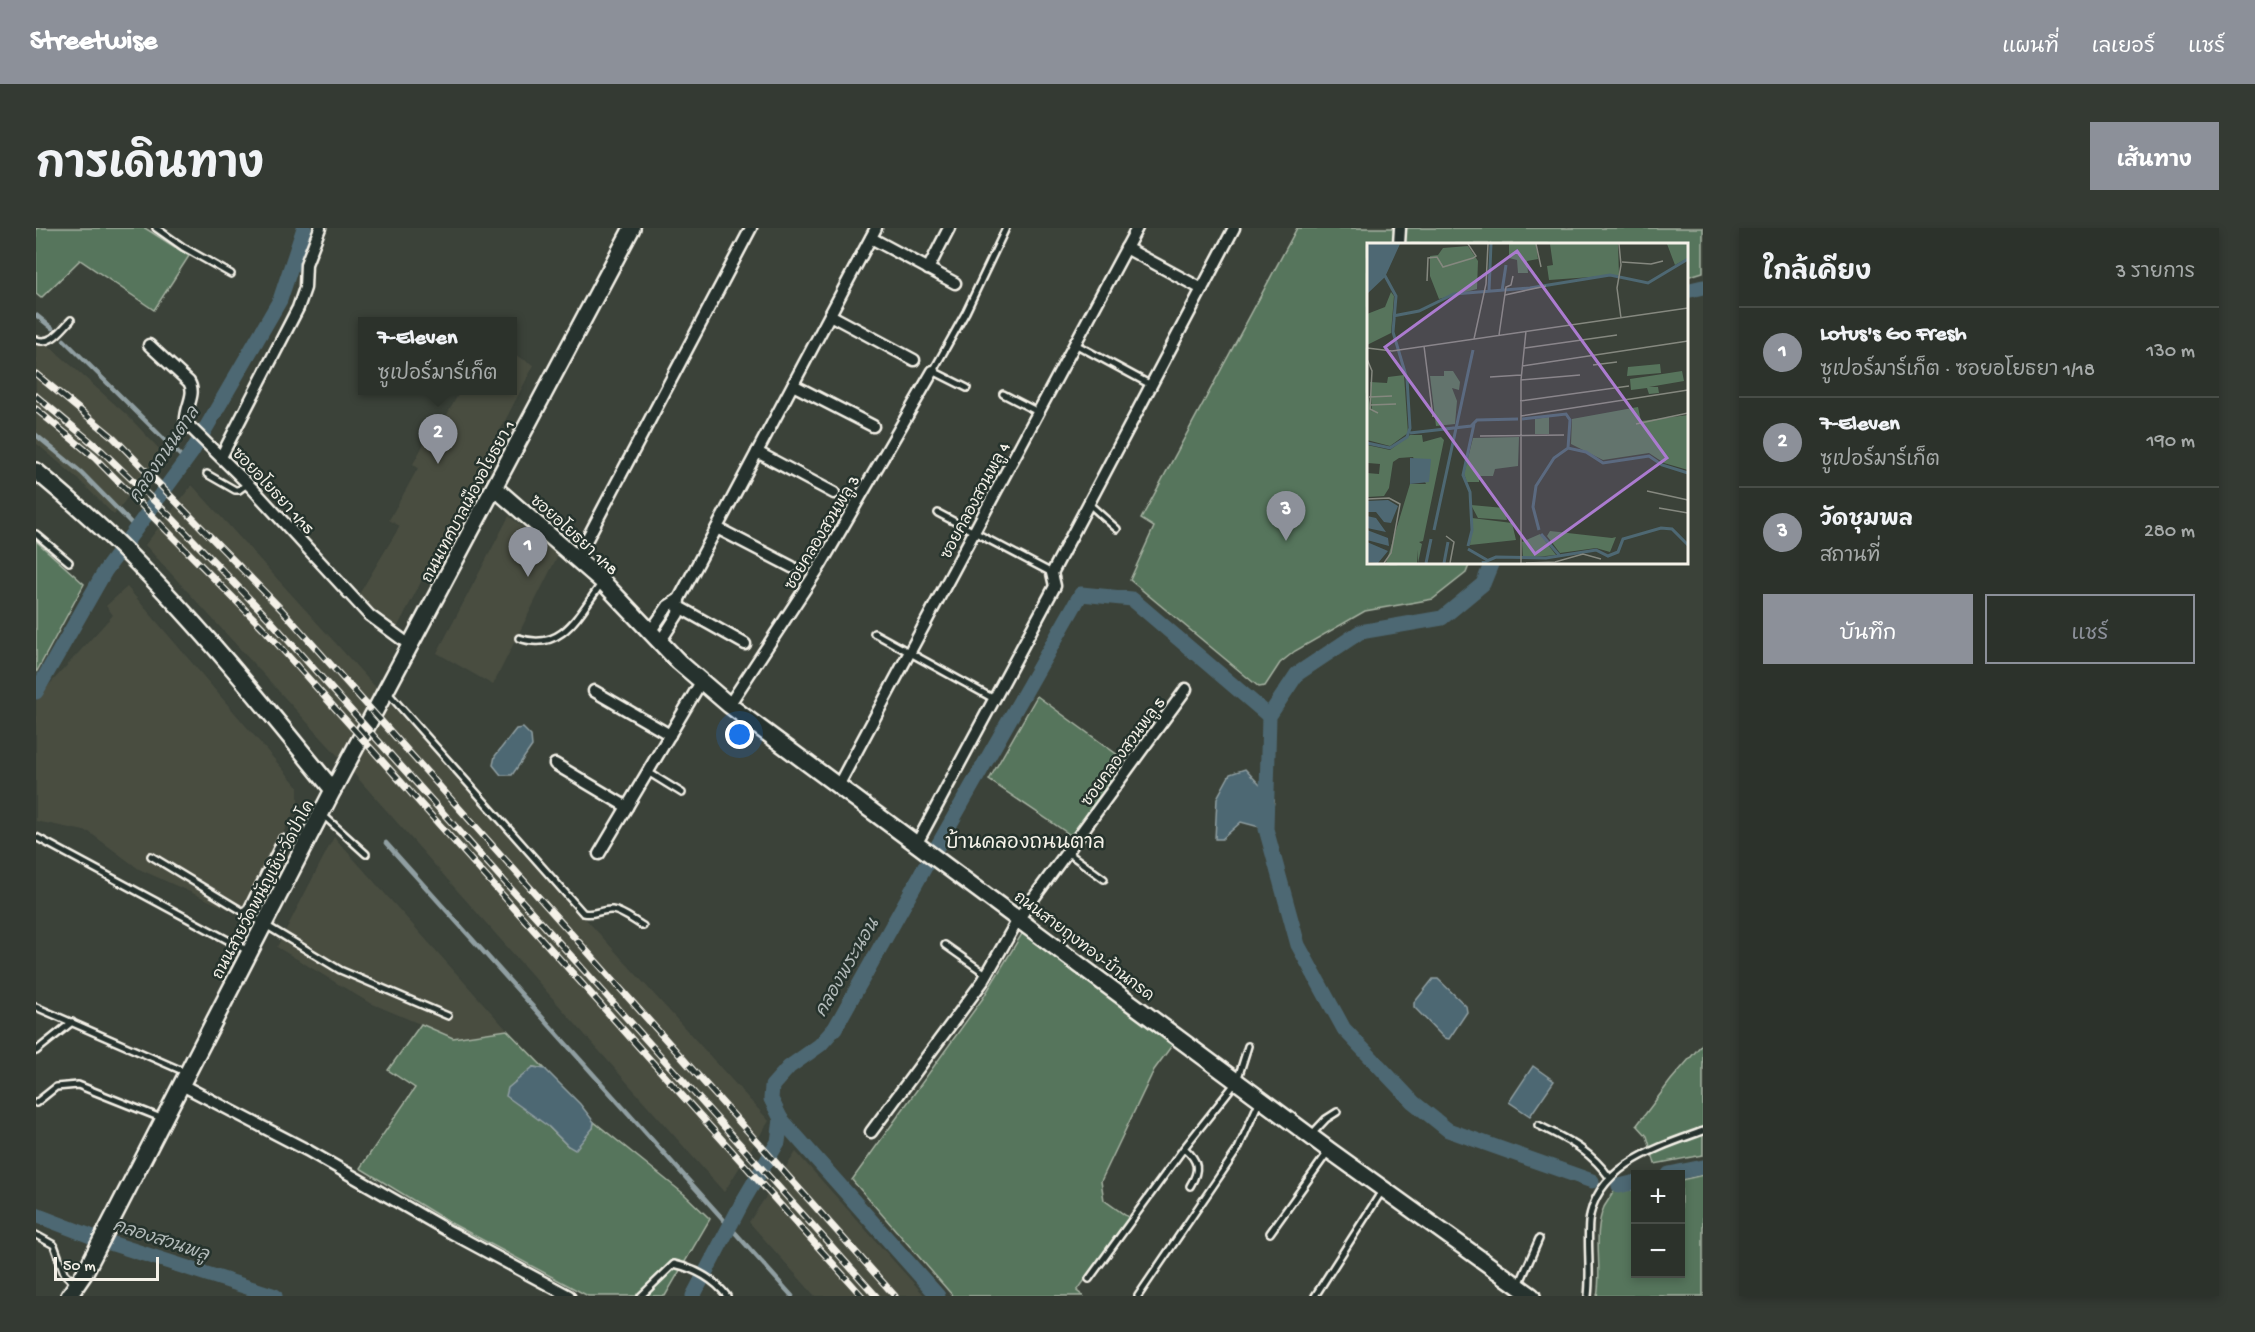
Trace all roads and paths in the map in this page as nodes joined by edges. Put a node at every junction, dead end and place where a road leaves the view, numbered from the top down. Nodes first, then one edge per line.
1 (156, 228) edge
2 (320, 228) edge
3 (632, 228) edge
4 (751, 228) edge
5 (950, 228) edge
6 (1006, 228) edge
7 (1137, 228) edge
8 (1234, 228) edge
9 (1400, 228) edge
10 (874, 233) edge
11 (1399, 243) edge
12 (1126, 248) junction
13 (928, 269) junction
14 (231, 274) dead end
15 (955, 284) dead end
16 (1202, 289) junction
17 (830, 315) junction
18 (72, 320) dead end
19 (36, 340) edge
20 (1075, 344) junction
21 (149, 345) dead end
22 (914, 360) dead end
23 (933, 370) junction
24 (793, 385) junction
25 (1151, 385) junction
26 (966, 388) dead end
27 (1004, 394) dead end
28 (1038, 412) junction
29 (873, 426) dead end
30 (757, 452) junction
31 (222, 457) junction
32 (36, 471) edge
33 (207, 474) dead end
34 (248, 484) junction
35 (495, 488) junction
36 (834, 493) dead end
37 (1089, 504) junction
38 (938, 513) dead end
39 (717, 528) junction
40 (1117, 529) dead end
41 (974, 532) junction
42 (36, 534) edge
43 (577, 558) junction
44 (69, 562) dead end
45 (792, 567) dead end
46 (1053, 573) junction
47 (603, 582) junction
48 (675, 607) junction
49 (629, 609) joint
50 (874, 633) dead end
51 (655, 637) junction
52 (519, 638) dead end
53 (745, 644) dead end
54 (411, 646) junction
55 (909, 653) junction
56 (701, 682) junction
57 (1186, 689) dead end
58 (387, 691) junction
59 (594, 691) dead end
60 (994, 699) junction
61 (729, 705) junction
62 (670, 735) junction
63 (555, 764) dead end
64 (648, 772) junction
65 (838, 786) junction
66 (333, 790) junction
67 (682, 793) dead end
68 (627, 807) junction
69 (321, 814) junction
70 (36, 837) edge
71 (282, 838) dead end
72 (917, 843) junction
73 (1067, 852) junction
74 (366, 854) dead end
75 (599, 854) dead end
76 (151, 856) dead end
77 (1104, 879) dead end
78 (245, 913) junction
79 (1019, 918) junction
80 (264, 924) junction
81 (643, 926) dead end
82 (945, 945) dead end
83 (249, 952) junction
84 (986, 974) junction
85 (36, 1007) edge
86 (448, 1016) dead end
87 (72, 1022) junction
88 (1248, 1046) dead end
89 (36, 1051) edge
90 (183, 1078) junction
91 (1237, 1081) junction
92 (1260, 1099) junction
93 (36, 1103) edge
94 (1337, 1112) dead end
95 (163, 1119) junction
96 (1538, 1125) dead end
97 (1703, 1131) edge
98 (871, 1132) dead end
99 (1310, 1136) junction
100 (1184, 1148) junction
101 (1329, 1150) junction
102 (1610, 1178) junction
103 (1190, 1186) dead end
104 (1383, 1190) junction
105 (1270, 1233) dead end
106 (36, 1235) edge
107 (1539, 1239) dead end
108 (1089, 1280) dead end
109 (77, 1285) edge
110 (1518, 1286) junction
111 (570, 1296) edge
112 (641, 1296) edge
113 (727, 1296) edge
114 (1138, 1296) edge
115 (1316, 1296) edge
116 (1532, 1296) edge
117 (1588, 1296) edge

1 - 14 lane
2 - 31 street
3 - 35 main road, ถนนเทศบาลเมืองอโยธยา 1
4 - 43 street
5 - 13 street
6 - 23 lane
7 - 12 street, ซอยคลองสวนพลู 4
8 - 16 street
9 - 11 street
10 - 13 street
10 - 17 street
12 - 16 street
12 - 20 street, ซอยคลองสวนพลู 4
13 - 15 street
16 - 25 street
17 - 22 street
17 - 24 street
18 - 19 lane
20 - 25 lane
20 - 28 street, ซอยคลองสวนพลู 4
21 - 31 street, ซอยอโยธยา 1/15
23 - 26 lane
23 - 61 street, ซอยคลองสวนพลู 3
24 - 29 street
24 - 30 street
25 - 37 street
27 - 28 lane
28 - 41 street, ซอยคลองสวนพลู 4
30 - 36 street
30 - 39 street
31 - 34 street, ซอยอโยธยา 1/15
32 - 66 main road, ถนนสายวัดพนัญเชิง-วัดป่าโค
33 - 34 lane
34 - 54 street, ซอยอโยธยา 1/15
35 - 43 main road, ซอยอโยธยา 1/18
35 - 54 main road, ถนนเทศบาลเมืองอโยธยา 1
37 - 40 lane
37 - 46 street
38 - 41 lane
39 - 45 street
39 - 48 street
41 - 46 lane
41 - 55 street, ซอยคลองสวนพลู 4
42 - 44 lane
43 - 47 main road, ซอยอโยธยา 1/18
46 - 60 street
47 - 49 main road, ซอยอโยธยา 1/18
47 - 52 lane
48 - 51 street
48 - 53 street
49 - 51 main road, ถนนสายถุงทอง-บ้านกรด
50 - 55 lane
51 - 56 main road, ถนนสายถุงทอง-บ้านกรด
54 - 58 main road, ถนนเทศบาลเมืองอโยธยา 1
55 - 60 lane
55 - 65 street, ซอยคลองสวนพลู 4
56 - 61 main road, ถนนสายถุงทอง-บ้านกรด
56 - 62 street
57 - 73 street, ซอยคลองสวนพลู 5
58 - 66 main road, ถนนเทศบาลเมืองอโยธยา 1
58 - 81 lane
59 - 62 street
60 - 72 street
61 - 65 main road, ถนนสายถุงทอง-บ้านกรด
62 - 64 street
63 - 68 street
64 - 67 lane
64 - 68 street
65 - 72 main road, ถนนสายถุงทอง-บ้านกรด
66 - 69 main road, ถนนสายวัดพนัญเชิง-วัดป่าโค
68 - 75 street
69 - 74 lane
69 - 80 main road, ถนนสายวัดพนัญเชิง-วัดป่าโค
70 - 83 lane
71 - 78 lane
72 - 79 main road, ถนนสายถุงทอง-บ้านกรด
73 - 77 lane
73 - 79 street, ซอยคลองสวนพลู 5
76 - 78 lane
78 - 80 lane
79 - 84 street, ซอยคลองสวนพลู 5
79 - 91 main road, ถนนสายถุงทอง-บ้านกรด
80 - 83 main road, ถนนสายวัดพนัญเชิง-วัดป่าโค
80 - 86 lane
82 - 84 lane
83 - 90 main road, ถนนสายวัดพนัญเชิง-วัดป่าโค
84 - 98 street, ซอยคลองสวนพลู 5
85 - 87 lane
87 - 89 lane
87 - 90 lane
88 - 91 lane
90 - 95 main road, ถนนสายวัดพนัญเชิง-วัดป่าโค
90 - 111 street
91 - 92 main road, ถนนสายถุงทอง-บ้านกรด
91 - 100 lane
92 - 99 main road, ถนนสายถุงทอง-บ้านกรด
92 - 114 lane
93 - 95 lane
94 - 99 lane
95 - 109 main road, ถนนสายวัดพนัญเชิง-วัดป่าโค
96 - 102 lane
97 - 102 lane
99 - 101 main road, ถนนสายถุงทอง-บ้านกรด
100 - 103 lane
100 - 108 lane
101 - 104 main road, ถนนสายถุงทอง-บ้านกรด
101 - 105 lane
102 - 117 lane
104 - 110 main road, ถนนสายถุงทอง-บ้านกรด
104 - 115 lane
106 - 109 lane
107 - 110 lane
110 - 116 main road, ถนนสายถุงทอง-บ้านกรด
112 - 113 lane

